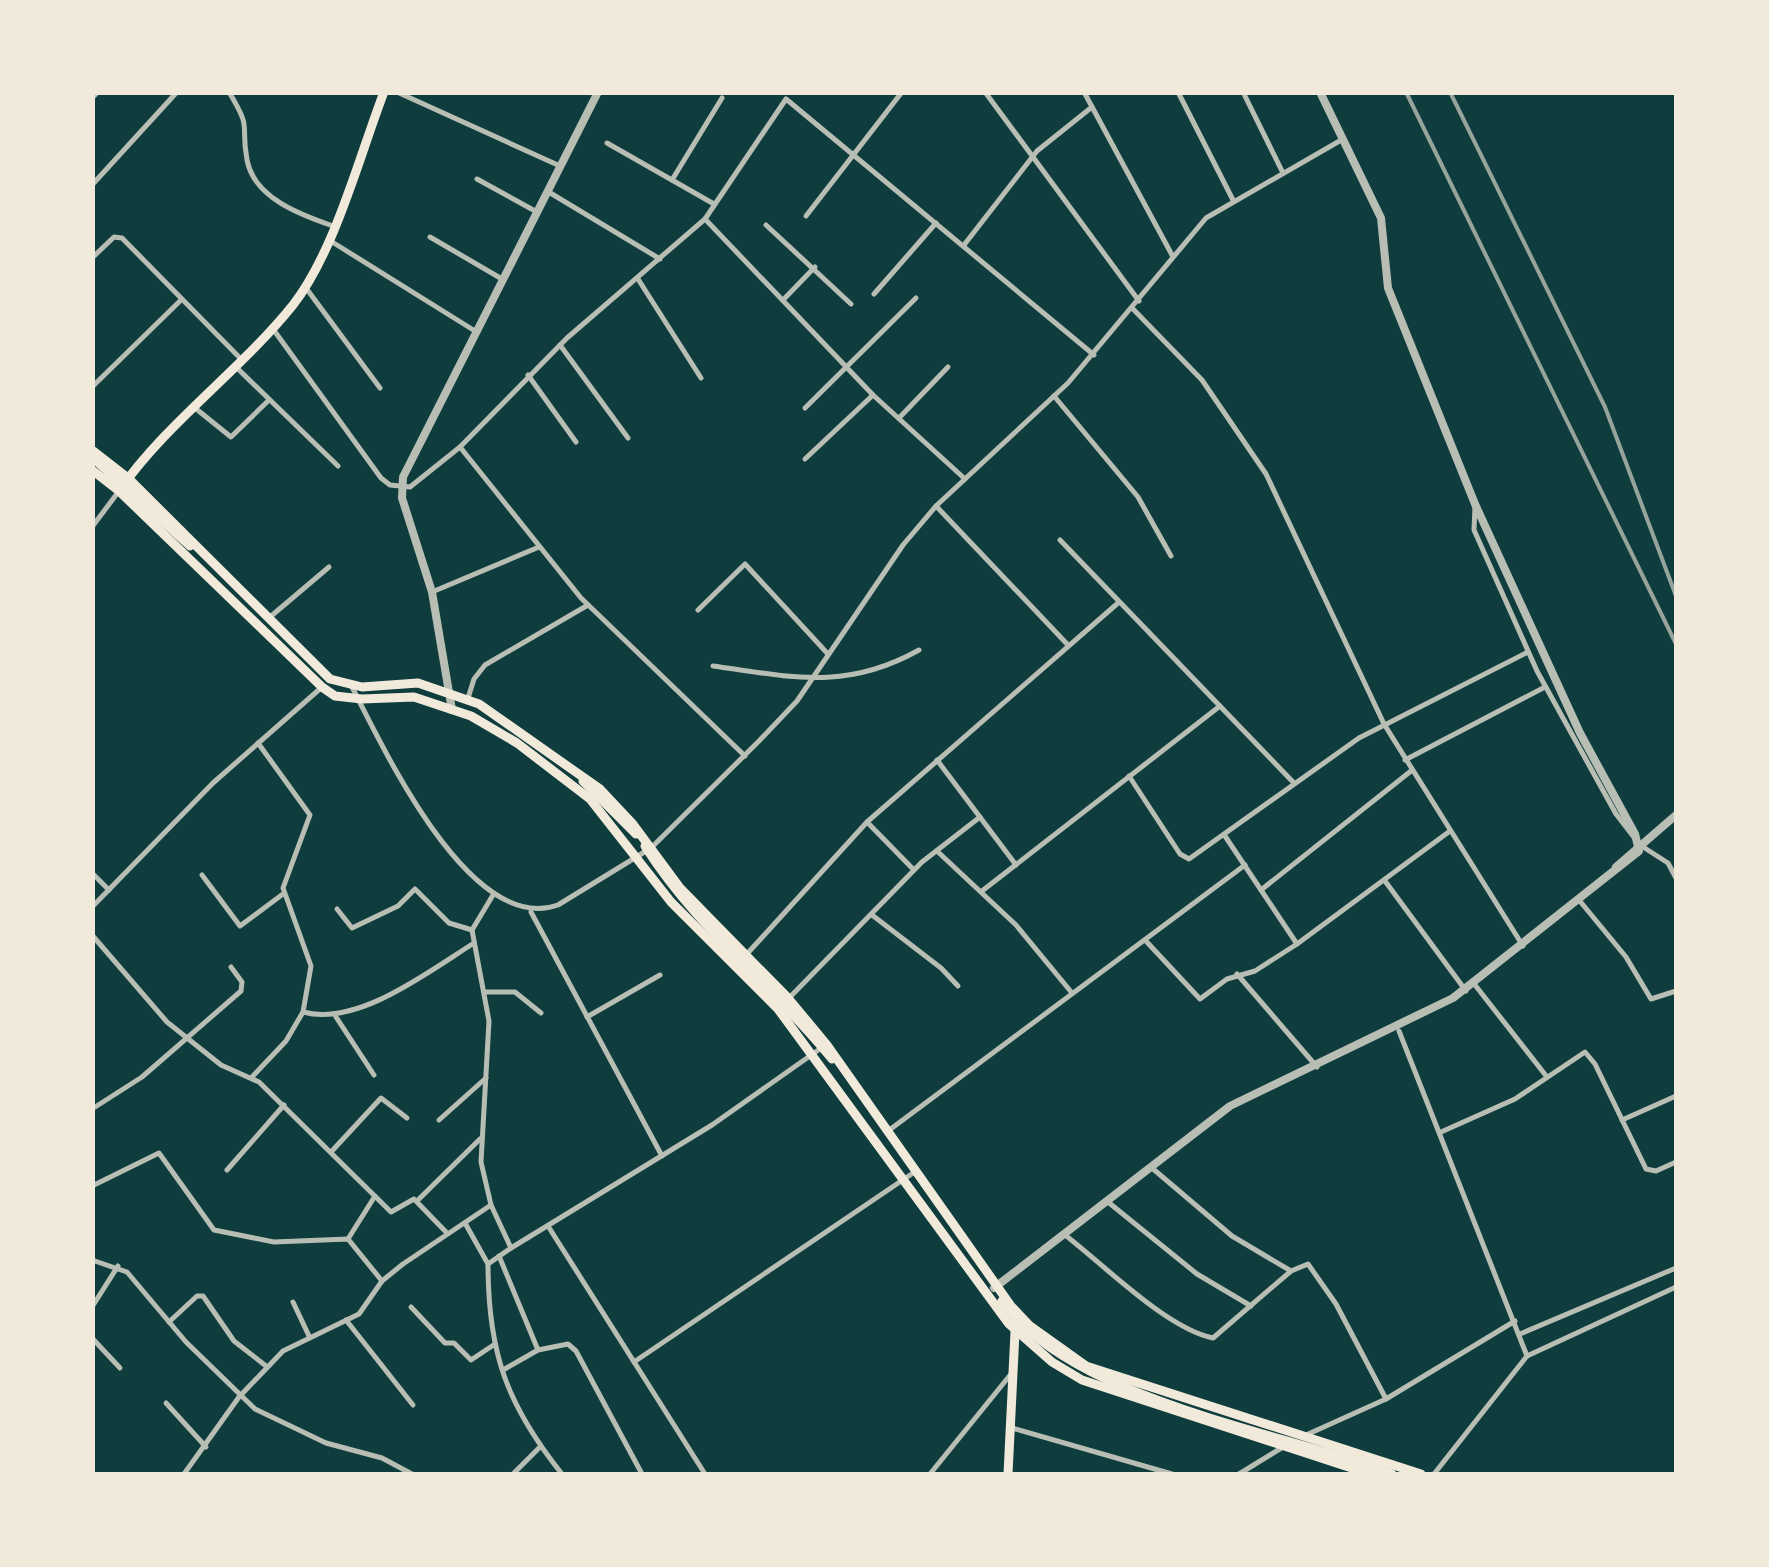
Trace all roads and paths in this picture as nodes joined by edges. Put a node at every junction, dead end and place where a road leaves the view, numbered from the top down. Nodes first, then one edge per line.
1 (177, 92) edge
2 (229, 92) edge
3 (384, 92) edge
4 (397, 92) edge
5 (598, 92) edge
6 (902, 92) edge
7 (985, 92) edge
8 (1084, 92) edge
9 (1178, 92) edge
10 (1243, 92) edge
11 (1320, 92) edge
12 (722, 98) dead end
13 (1092, 106) junction
14 (1343, 138) junction
15 (607, 143) dead end
16 (852, 156) junction
17 (1032, 157) junction
18 (560, 166) junction
19 (1282, 172) junction
20 (477, 179) dead end
21 (672, 180) junction
22 (92, 184) edge
23 (547, 192) junction
24 (1233, 200) junction
25 (714, 204) junction
26 (537, 212) junction
27 (806, 216) dead end
28 (704, 219) junction
29 (936, 224) junction
30 (766, 225) dead end
31 (333, 226) junction
32 (430, 237) dead end
33 (328, 239) junction
34 (964, 245) junction
35 (1172, 255) junction
36 (92, 258) edge
37 (660, 259) junction
38 (815, 267) junction
39 (638, 279) junction
40 (502, 280) junction
41 (304, 285) junction
42 (874, 294) dead end
43 (916, 298) dead end
44 (181, 300) junction
45 (783, 300) junction
46 (1138, 301) junction
47 (851, 304) dead end
48 (1133, 308) junction
49 (271, 327) junction
50 (475, 331) junction
51 (560, 345) junction
52 (1094, 355) junction
53 (237, 361) junction
54 (948, 367) dead end
55 (846, 368) junction
56 (528, 375) junction
57 (702, 378) dead end
58 (92, 387) edge
59 (380, 388) dead end
60 (874, 395) junction
61 (1054, 396) junction
62 (270, 400) junction
63 (193, 406) junction
64 (805, 408) dead end
65 (899, 418) junction
66 (628, 438) dead end
67 (576, 442) dead end
68 (460, 447) junction
69 (92, 453) edge
70 (805, 459) dead end
71 (338, 466) dead end
72 (92, 470) edge
73 (128, 478) junction
74 (966, 479) junction
75 (400, 488) junction
76 (119, 490) junction
77 (1475, 504) junction
78 (936, 506) junction
79 (92, 527) edge
80 (1060, 540) dead end
81 (539, 547) junction
82 (1171, 556) dead end
83 (329, 567) dead end
84 (432, 592) junction
85 (1118, 603) junction
86 (588, 606) junction
87 (698, 610) dead end
88 (270, 617) junction
89 (1069, 646) junction
90 (919, 650) dead end
91 (1528, 652) junction
92 (828, 654) junction
93 (712, 666) dead end
94 (810, 680) junction
95 (351, 686) junction
96 (322, 687) junction
97 (1545, 687) junction
98 (453, 694) junction
99 (358, 698) junction
100 (468, 699) junction
101 (1220, 706) junction
102 (452, 710) junction
103 (1384, 724) junction
104 (258, 743) junction
105 (745, 756) junction
106 (937, 760) junction
107 (1405, 760) junction
108 (1411, 771) junction
109 (1129, 776) junction
110 (1293, 782) junction
111 (1676, 815) edge
112 (980, 818) junction
113 (868, 822) junction
114 (1450, 832) junction
115 (1225, 836) junction
116 (1640, 845) junction
117 (651, 848) junction
118 (937, 851) junction
119 (638, 859) junction
120 (1016, 865) junction
121 (1245, 865) junction
122 (914, 870) junction
123 (92, 873) edge
124 (202, 875) dead end
125 (1676, 878) edge
126 (1385, 880) junction
127 (109, 890) junction
128 (1261, 890) junction
129 (982, 892) junction
130 (284, 894) junction
131 (493, 895) junction
132 (1578, 900) junction
133 (92, 907) edge
134 (337, 908) dead end
135 (530, 911) junction
136 (872, 915) junction
137 (472, 930) junction
138 (92, 935) edge
139 (1145, 940) junction
140 (474, 944) junction
141 (1297, 944) junction
142 (1523, 946) junction
143 (745, 957) junction
144 (230, 967) dead end
145 (1237, 974) junction
146 (660, 975) dead end
147 (1475, 985) junction
148 (958, 986) dead end
149 (1676, 991) edge
150 (484, 992) junction
151 (1072, 992) junction
152 (1466, 992) junction
153 (788, 998) junction
154 (303, 1012) junction
155 (541, 1013) dead end
156 (336, 1017) junction
157 (587, 1017) junction
158 (1399, 1032) junction
159 (184, 1038) junction
160 (827, 1044) junction
161 (814, 1054) junction
162 (1318, 1067) junction
163 (374, 1075) dead end
164 (252, 1077) junction
165 (1548, 1077) junction
166 (486, 1078) junction
167 (1676, 1096) edge
168 (284, 1105) junction
169 (92, 1109) edge
170 (407, 1118) dead end
171 (439, 1120) dead end
172 (1622, 1120) junction
173 (888, 1131) junction
174 (1442, 1132) junction
175 (480, 1139) junction
176 (331, 1152) junction
177 (662, 1156) junction
178 (1676, 1162) edge
179 (1152, 1168) junction
180 (227, 1170) dead end
181 (916, 1171) junction
182 (904, 1179) junction
183 (92, 1186) edge
184 (374, 1196) junction
185 (417, 1200) junction
186 (1108, 1202) junction
187 (491, 1205) junction
188 (465, 1222) junction
189 (548, 1226) junction
190 (447, 1234) junction
191 (1065, 1235) junction
192 (348, 1239) junction
193 (511, 1248) junction
194 (499, 1256) junction
195 (92, 1260) edge
196 (488, 1264) junction
197 (118, 1266) junction
198 (1676, 1268) edge
199 (1292, 1271) junction
200 (382, 1282) junction
201 (1676, 1287) edge
202 (993, 1290) junction
203 (292, 1302) dead end
204 (411, 1306) dead end
205 (1251, 1306) junction
206 (92, 1307) edge
207 (1016, 1312) junction
208 (346, 1320) junction
209 (169, 1322) junction
210 (1515, 1322) junction
211 (1015, 1331) junction
212 (1520, 1334) junction
213 (309, 1336) junction
214 (92, 1338) edge
215 (494, 1344) junction
216 (538, 1350) junction
217 (1527, 1356) junction
218 (634, 1362) junction
219 (266, 1366) junction
220 (120, 1368) dead end
221 (502, 1370) junction
222 (1013, 1372) junction
223 (239, 1398) junction
224 (1386, 1399) junction
225 (166, 1403) dead end
226 (412, 1405) dead end
227 (1010, 1428) junction
228 (1302, 1437) junction
229 (1287, 1445) junction
230 (206, 1447) junction
231 (540, 1447) junction
232 (1346, 1470) edge
233 (1436, 1473) edge
234 (184, 1474) edge
235 (412, 1474) edge
236 (513, 1474) edge
237 (562, 1474) edge
238 (642, 1474) edge
239 (705, 1474) edge
240 (930, 1474) edge
241 (1008, 1474) edge
242 (1172, 1474) edge
243 (1239, 1474) edge
244 (1370, 1474) edge
245 (1392, 1474) edge
246 (1421, 1474) edge
247 (1446, 1474) edge

1 - 22 street
2 - 31 street
3 - 31 main road
4 - 18 street
5 - 18 street
6 - 16 street
7 - 17 street
8 - 13 street
9 - 24 street
10 - 19 street
11 - 14 street
12 - 21 street
13 - 17 street
13 - 35 street
14 - 19 street
14 - 77 street
15 - 21 street
16 - 25 street
16 - 27 street
16 - 29 street
17 - 34 street
17 - 46 street
18 - 23 street
19 - 24 street
20 - 26 street
21 - 25 street
23 - 26 street
23 - 37 street
24 - 35 street
25 - 28 street
26 - 40 street
28 - 37 street
28 - 45 street
29 - 34 street
29 - 42 street
30 - 38 street
31 - 33 main road
32 - 40 street
33 - 41 main road
33 - 50 street
34 - 52 street
35 - 46 street
36 - 44 street
37 - 39 street
38 - 45 street
38 - 47 street
39 - 51 street
39 - 57 street
40 - 50 street
41 - 49 main road
41 - 59 street
43 - 55 street
44 - 53 street
44 - 58 street
45 - 55 street
46 - 48 street
48 - 52 street
48 - 103 street
49 - 53 main road
49 - 75 street
50 - 75 street
51 - 56 street
51 - 66 street
52 - 61 street
53 - 62 street
53 - 63 main road
54 - 65 street
55 - 60 street
55 - 64 street
56 - 67 street
56 - 68 street
60 - 65 street
60 - 70 street
61 - 74 street
61 - 82 street
62 - 63 street
62 - 71 street
63 - 73 main road
65 - 74 street
68 - 75 street
68 - 81 street
69 - 73 main road
69 - 202 main road
72 - 76 main road
73 - 76 main road
73 - 88 main road
74 - 78 street
75 - 84 street
76 - 79 street
76 - 96 main road
77 - 91 street
77 - 202 street
78 - 89 street
78 - 92 street
80 - 85 street
81 - 84 street
81 - 86 street
83 - 88 street
84 - 98 street
85 - 89 street
85 - 101 street
86 - 100 street
86 - 105 street
87 - 92 street
88 - 95 main road
89 - 106 street
90 - 94 street
91 - 97 street
91 - 103 street
92 - 94 street
93 - 94 street
94 - 105 street
95 - 98 main road
95 - 99 street
96 - 99 main road
96 - 104 street
97 - 107 street
97 - 116 street
98 - 100 main road
98 - 102 street
99 - 102 main road
99 - 131 street
100 - 117 main road
101 - 109 street
101 - 110 street
102 - 119 main road
103 - 107 street
103 - 110 street
104 - 127 street
104 - 130 street
105 - 117 street
106 - 112 street
106 - 113 street
107 - 108 street
108 - 114 street
108 - 128 street
109 - 115 street
109 - 120 street
110 - 115 street
111 - 116 street
112 - 118 street
112 - 120 street
113 - 122 street
113 - 143 street
114 - 126 street
114 - 142 street
115 - 121 street
116 - 125 street
116 - 132 street
117 - 119 street
117 - 143 main road
118 - 122 street
118 - 129 street
119 - 135 street
119 - 161 main road
120 - 129 street
121 - 128 street
121 - 139 street
122 - 136 street
123 - 127 street
124 - 130 street
126 - 141 street
126 - 152 street
127 - 133 street
128 - 141 street
129 - 151 street
130 - 154 street
131 - 135 street
131 - 137 street
132 - 142 street
132 - 149 street
134 - 137 street
135 - 157 street
136 - 148 street
136 - 153 street
137 - 140 street
138 - 159 street
139 - 145 street
139 - 151 street
140 - 150 street
140 - 156 street
141 - 145 street
142 - 147 street
143 - 153 main road
144 - 159 street
145 - 162 street
146 - 157 street
147 - 152 street
147 - 165 street
150 - 155 street
150 - 166 street
151 - 173 street
152 - 158 street
153 - 160 main road
154 - 156 street
154 - 164 street
156 - 163 street
157 - 177 street
158 - 162 street
158 - 174 street
159 - 164 street
159 - 169 street
160 - 161 street
160 - 173 main road
161 - 177 street
161 - 182 main road
162 - 179 street
164 - 168 street
165 - 172 street
165 - 174 street
166 - 171 street
166 - 175 street
167 - 172 street
168 - 176 street
168 - 180 street
170 - 176 street
172 - 178 street
173 - 181 main road
174 - 210 street
175 - 185 street
175 - 187 street
176 - 184 street
177 - 189 street
179 - 186 street
179 - 199 street
181 - 182 street
181 - 202 main road
182 - 202 main road
182 - 218 street
183 - 192 street
184 - 185 street
184 - 192 street
185 - 190 street
186 - 191 street
186 - 205 street
187 - 188 street
187 - 193 street
188 - 190 street
188 - 196 street
189 - 193 street
189 - 218 street
190 - 200 street
191 - 202 street
191 - 205 street
192 - 200 street
193 - 194 street
194 - 196 street
194 - 216 street
195 - 197 street
196 - 215 street
197 - 206 street
197 - 209 street
198 - 212 street
199 - 205 street
199 - 224 street
200 - 208 street
201 - 217 street
202 - 207 main road
202 - 211 main road
202 - 245 main road
203 - 213 street
204 - 215 street
207 - 211 main road
207 - 228 main road
208 - 213 street
208 - 226 street
209 - 219 street
209 - 223 street
210 - 212 street
210 - 224 street
211 - 222 main road
211 - 229 main road
212 - 217 street
213 - 219 street
214 - 220 street
215 - 221 street
216 - 221 street
216 - 238 street
217 - 233 street
218 - 239 street
219 - 223 street
221 - 231 street
222 - 227 main road
222 - 240 street
223 - 230 street
223 - 235 street
224 - 228 street
225 - 230 street
227 - 241 main road
227 - 242 street
228 - 229 street
228 - 246 main road
229 - 232 main road
229 - 243 street
230 - 234 street
231 - 236 street
231 - 237 street
232 - 244 main road
233 - 247 street

